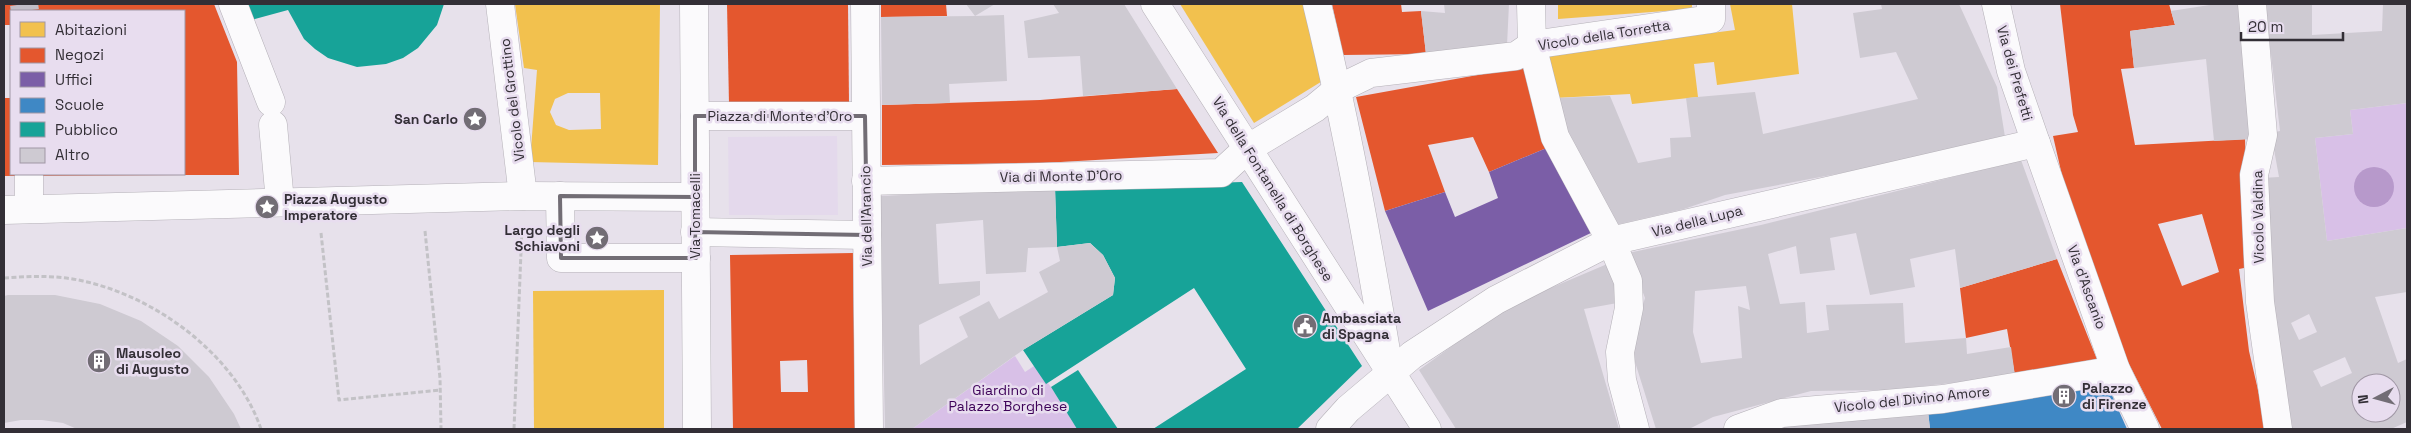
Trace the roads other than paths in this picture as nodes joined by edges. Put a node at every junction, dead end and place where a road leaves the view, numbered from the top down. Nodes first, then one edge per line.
1 (233, 4) edge
2 (500, 4) edge
3 (694, 4) edge
4 (865, 4) edge
5 (1155, 4) edge
6 (1317, 4) edge
7 (1531, 4) edge
8 (1711, 4) edge
9 (1996, 4) edge
10 (2252, 4) edge
11 (1532, 45) junction
12 (1338, 88) junction
13 (695, 116) junction
14 (865, 116) junction
15 (2036, 142) junction
16 (1247, 149) junction
17 (29, 176) dead end
18 (866, 181) junction
19 (523, 196) junction
20 (560, 196) junction
21 (695, 197) junction
22 (280, 202) junction
23 (16, 209) edge
24 (867, 235) junction
25 (1611, 241) junction
26 (696, 245) junction
27 (2116, 370) junction
28 (1390, 375) junction
29 (697, 429) edge
30 (869, 429) edge
31 (1330, 429) edge
32 (1427, 429) edge
33 (1635, 429) edge
34 (1738, 429) edge
35 (2145, 429) edge
36 (2278, 429) edge

1 - 22 street
2 - 19 street, Vicolo del Grottino
3 - 13 street, Via Tomacelli
4 - 14 street, Via dell'Arancio
5 - 16 street, Via della Fontanella di Borghese
6 - 12 street
7 - 11 street
8 - 11 street, Vicolo della Torretta
9 - 15 street, Via dei Prefetti
10 - 36 street, Vicolo Valdina
11 - 12 street, Vicolo della Torretta
11 - 25 street
12 - 16 street, Vicolo della Torretta
12 - 28 street
13 - 14 street, Piazza di Monte d'Oro
13 - 21 street, Via Tomacelli
14 - 18 street, Via dell'Arancio
15 - 25 street, Via della Lupa
15 - 27 street, Via d'Ascanio
16 - 18 street, Via di Monte D'Oro
16 - 28 street, Via della Fontanella di Borghese
17 - 23 street
18 - 24 street, Via dell'Arancio
19 - 20 street
19 - 22 street
20 - 21 street
20 - 26 street
21 - 26 street, Via Tomacelli
22 - 23 street
24 - 26 street
24 - 30 street, Via dell'Arancio
25 - 28 street, Via della Lupa
25 - 33 street
26 - 29 street, Via Tomacelli
27 - 34 street, Vicolo del Divino Amore
27 - 35 street, Via d'Ascanio
28 - 31 street, Via della Lupa
28 - 32 street, Via della Fontanella di Borghese

